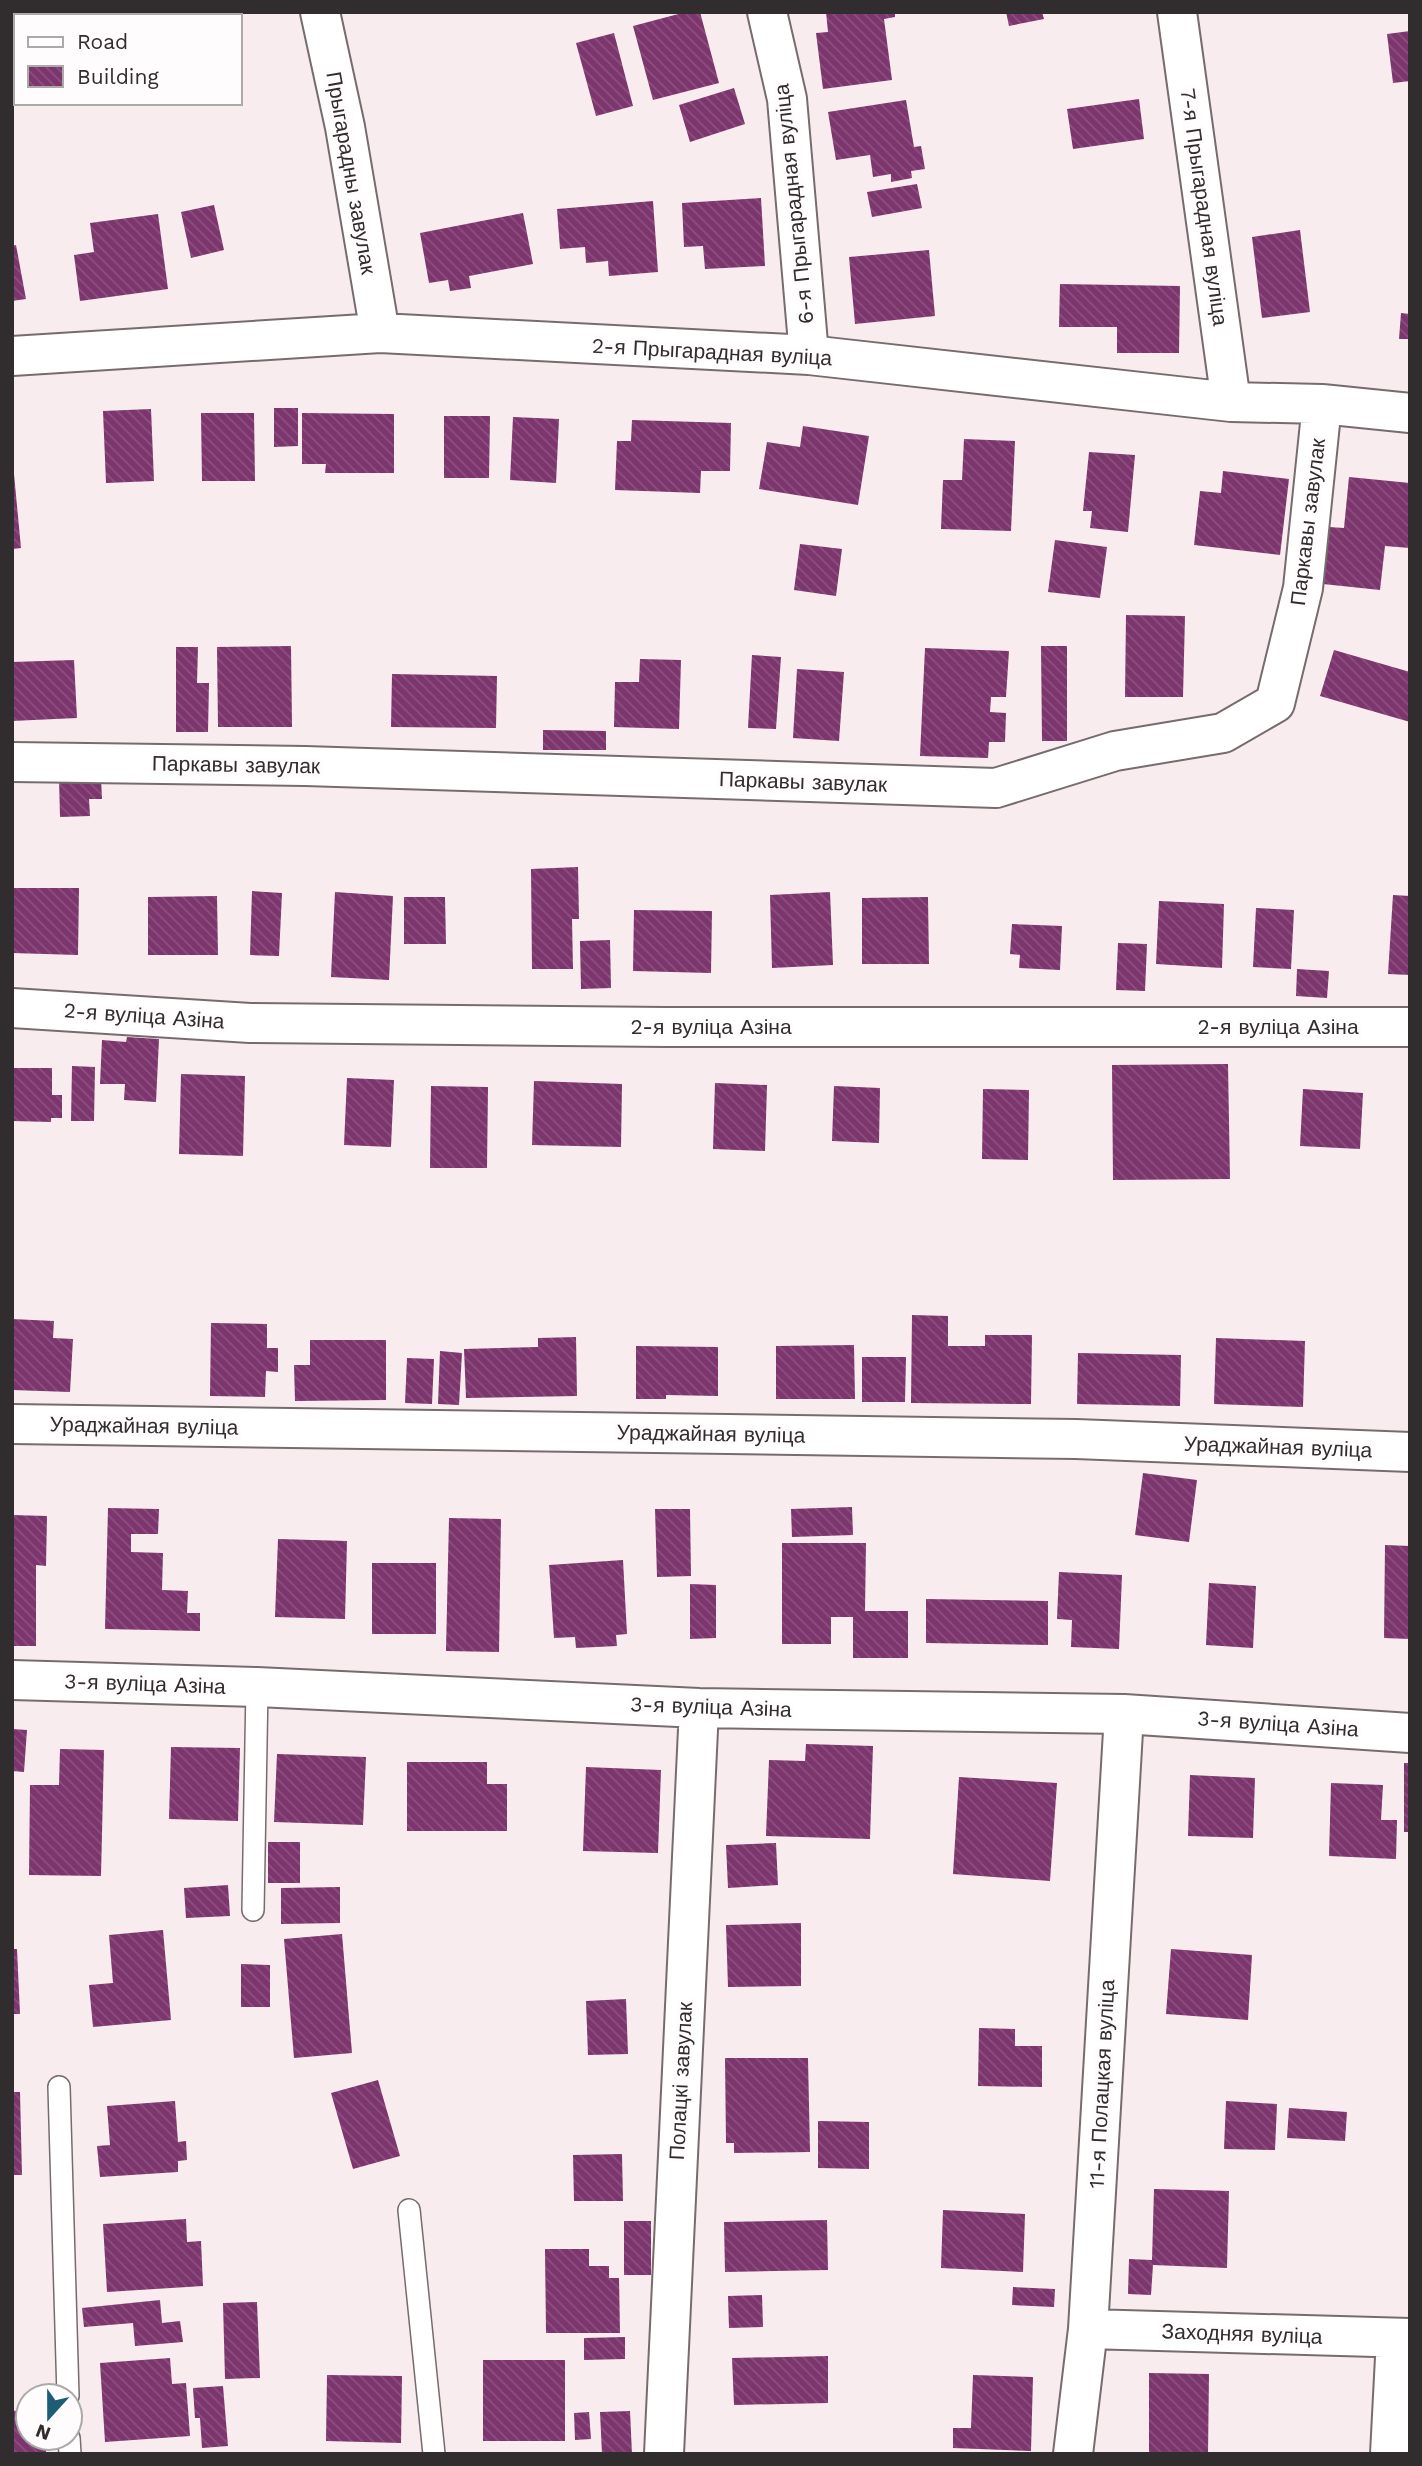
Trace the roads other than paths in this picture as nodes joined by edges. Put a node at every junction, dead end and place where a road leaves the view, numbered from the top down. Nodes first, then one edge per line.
1 (320, 12) edge
2 (767, 12) edge
3 (1177, 12) edge
4 (380, 334) junction
5 (808, 355) junction
6 (12, 356) edge
7 (1231, 402) junction
8 (1322, 404) junction
9 (1410, 413) edge
10 (12, 762) edge
11 (12, 1008) edge
12 (1410, 1027) edge
13 (12, 1424) edge
14 (1410, 1452) edge
15 (12, 1680) edge
16 (257, 1687) junction
17 (699, 1708) junction
18 (1124, 1714) junction
19 (1410, 1733) edge
20 (253, 1910) dead end
21 (59, 2087) dead end
22 (409, 2210) dead end
23 (1088, 2329) junction
24 (1403, 2338) edge
25 (68, 2382) edge
26 (434, 2454) edge
27 (664, 2454) edge
28 (1073, 2454) edge
29 (1391, 2454) edge

1 - 4 street, Прыгарадны завулак
2 - 5 street, 6-я Прыгарадная вуліца
3 - 7 street, 7-я Прыгарадная вуліца
4 - 5 street, 2-я Прыгарадная вуліца
4 - 6 street, 2-я Прыгарадная вуліца
5 - 7 street, 2-я Прыгарадная вуліца
7 - 8 street, 2-я Прыгарадная вуліца
8 - 9 street, 2-я Прыгарадная вуліца
8 - 10 street, Паркавы завулак
11 - 12 street, 2-я вуліца Азіна
13 - 14 street, Ураджайная вуліца
15 - 16 street, 3-я вуліца Азіна
16 - 17 street, 3-я вуліца Азіна
16 - 20 lane
17 - 18 street, 3-я вуліца Азіна
17 - 27 street, Полацкі завулак
18 - 19 street, 3-я вуліца Азіна
18 - 23 street, 11-я Полацкая вуліца
21 - 25 lane
22 - 26 lane
23 - 24 street, Заходняя вуліца
23 - 28 street, 11-я Полацкая вуліца
24 - 29 street, Заходняя вуліца

